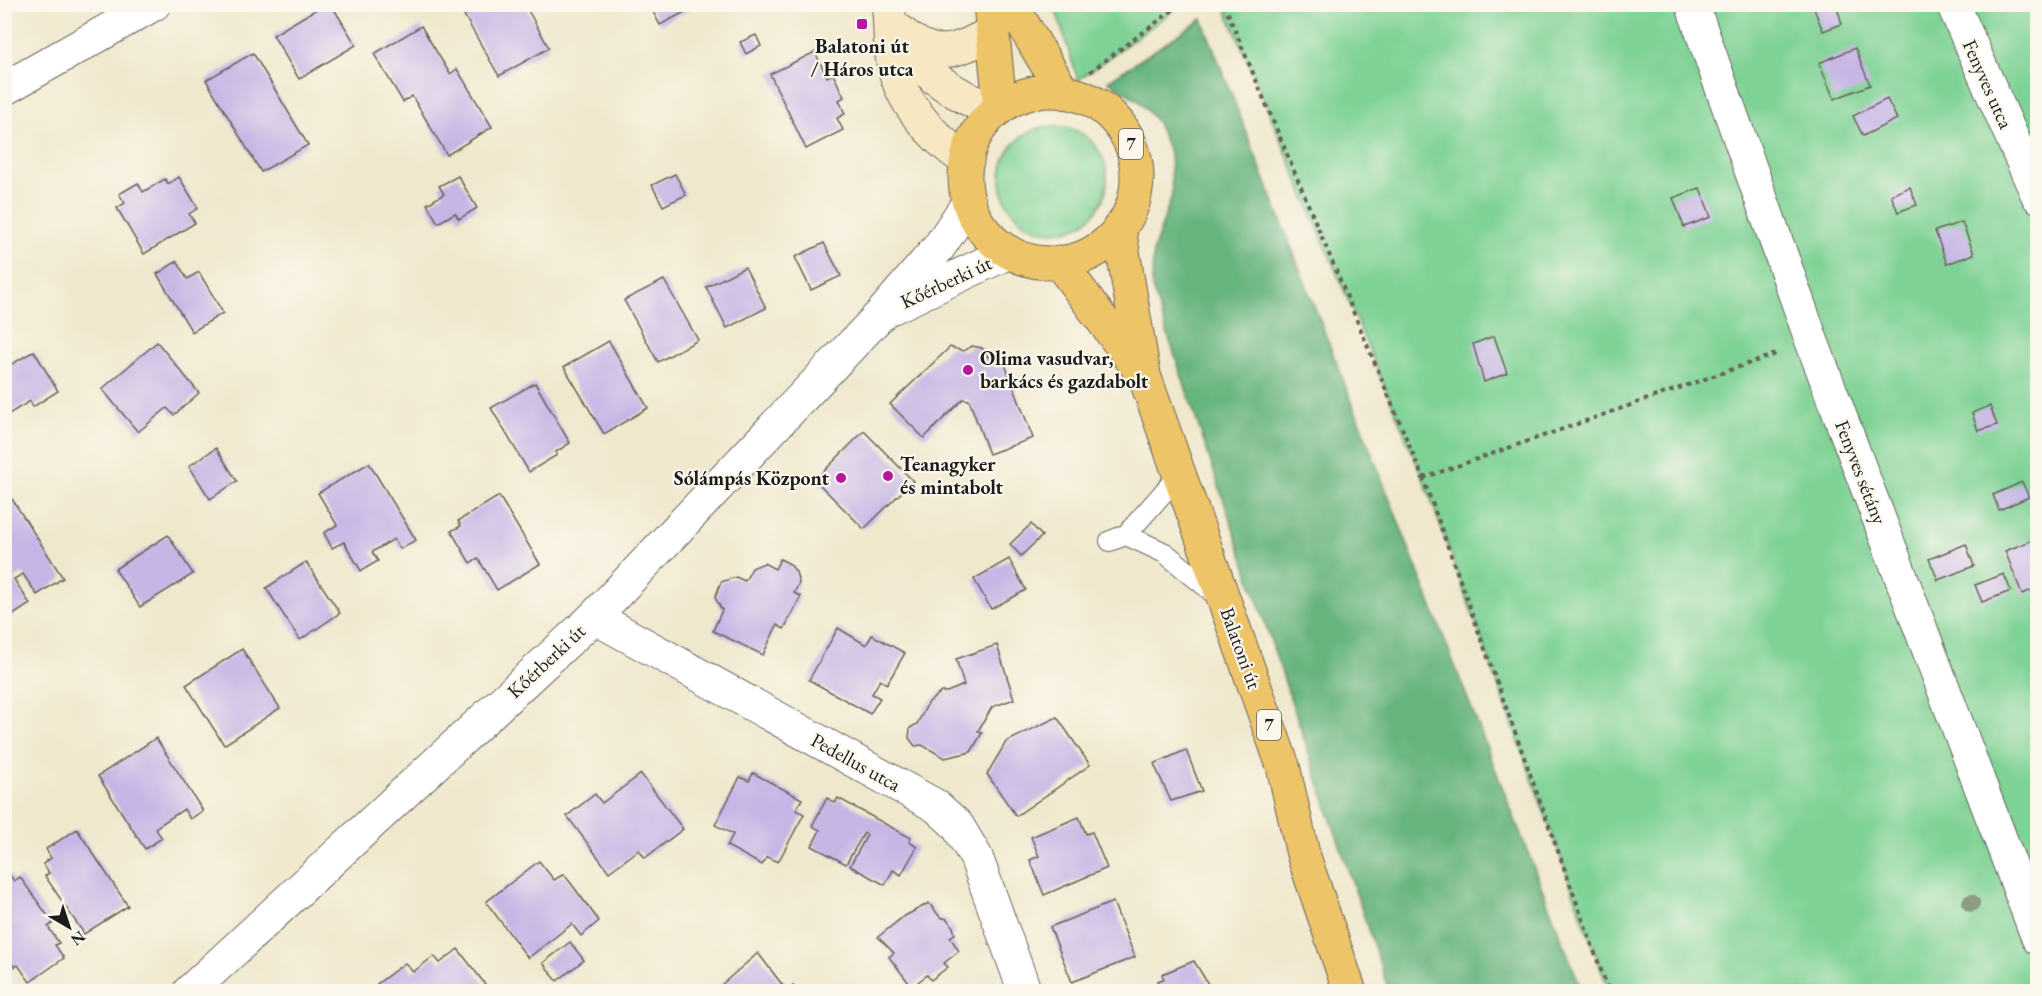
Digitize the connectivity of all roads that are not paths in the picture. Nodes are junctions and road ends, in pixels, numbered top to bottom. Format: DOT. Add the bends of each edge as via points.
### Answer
graph roads {
  1 [pos="154,4"];
  2 [pos="1011,4"];
  3 [pos="1692,4"];
  4 [pos="1953,4"];
  5 [pos="890,14"];
  6 [pos="992,18"];
  7 [pos="1076,83"];
  8 [pos="4,89"];
  9 [pos="997,109"];
  10 [pos="967,160"];
  11 [pos="2037,196"];
  12 [pos="969,202"];
  13 [pos="1119,228"];
  14 [pos="1009,252"];
  15 [pos="1059,262"];
  16 [pos="883,312"];
  17 [pos="1144,375"];
  18 [pos="1178,476"];
  19 [pos="1223,600"];
  20 [pos="594,617"];
  21 [pos="2037,938"];
  22 [pos="1022,990"];
  23 [pos="189,992"];
  24 [pos="1350,992"];
  1 -- 8 [label="street"];
  2 -- 7 [label="main road"];
  3 -- 21 [label="street, Fenyves sétány" via="1812,342"];
  4 -- 11 [label="street, Fenyves utca"];
  5 -- 6 [label="street" via="914,43 948,52 966,47"];
  5 -- 9 [label="street" via="904,48 944,87"];
  5 -- 10 [label="street" via="892,56 901,88 919,119 946,147"];
  6 -- 9 [label="main road"];
  7 -- 9 [label="main road, 7" via="1029,94"];
  7 -- 13 [label="main road, 7" via="1122,128 1131,144 1137,179 1128,213"];
  9 -- 10 [label="main road, 7" via="974,140"];
  10 -- 12 [label="main road, 7" via="965,182"];
  12 -- 14 [label="main road, 7" via="985,231"];
  12 -- 16 [label="street, Kőérberki út" via="939,247"];
  13 -- 15 [label="main road, 7" via="1093,252"];
  13 -- 17 [label="main road, Balatoni út / 7"];
  14 -- 15 [label="main road, 7" via="1042,262"];
  14 -- 16 [label="street, Kőérberki út"];
  15 -- 17 [label="main road, Balatoni út / 7"];
  16 -- 20 [label="street, Kőérberki út"];
  17 -- 18 [label="main road, Balatoni út / 7"];
  18 -- 19 [label="main road, Balatoni út / 7"];
  18 -- 19 [label="lane" via="1118,538 1164,553"];
  19 -- 24 [label="main road, Balatoni út / 7" via="1283,766 1302,854"];
  20 -- 22 [label="street, Pedellus utca" via="936,806 957,825 976,857"];
  20 -- 23 [label="street, Kőérberki út"];
}
